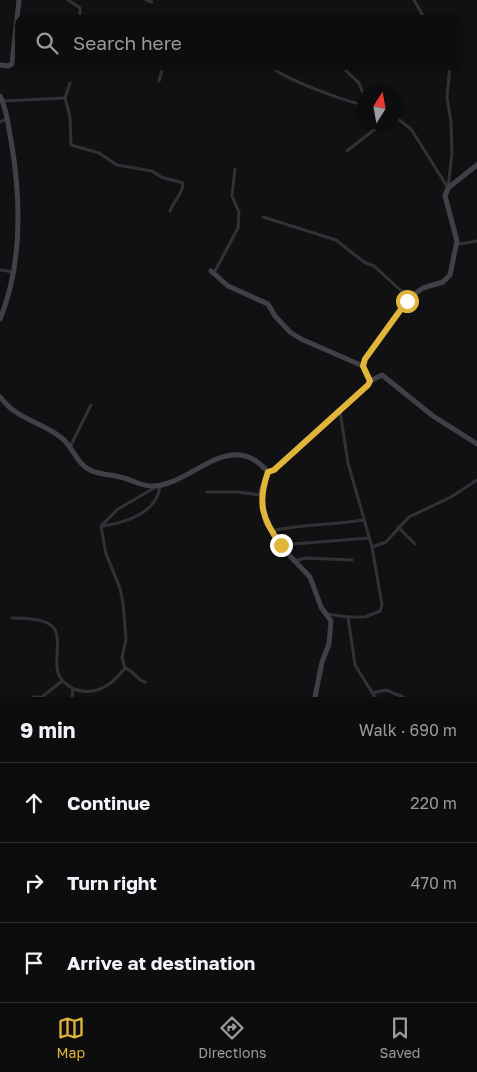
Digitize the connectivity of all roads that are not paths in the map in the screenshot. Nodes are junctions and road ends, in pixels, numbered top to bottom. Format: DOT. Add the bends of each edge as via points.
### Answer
graph roads {
  1 [pos="19,0"];
  2 [pos="68,0"];
  3 [pos="146,0"];
  4 [pos="414,0"];
  5 [pos="152,2"];
  6 [pos="17,15"];
  7 [pos="80,15"];
  8 [pos="423,15"];
  9 [pos="15,37"];
  10 [pos="0,64"];
  11 [pos="162,70"];
  12 [pos="275,70"];
  13 [pos="345,70"];
  14 [pos="450,70"];
  15 [pos="159,81"];
  16 [pos="70,83"];
  17 [pos="360,85"];
  18 [pos="1,98"];
  19 [pos="65,98"];
  20 [pos="357,103"];
  21 [pos="7,119"];
  22 [pos="0,122"];
  23 [pos="402,122"];
  24 [pos="374,130"];
  25 [pos="347,151"];
  26 [pos="477,166"];
  27 [pos="234,169"];
  28 [pos="448,188"];
  29 [pos="170,211"];
  30 [pos="263,217"];
  31 [pos="477,241"];
  32 [pos="457,242"];
  33 [pos="0,270"];
  34 [pos="14,272"];
  35 [pos="212,273"];
  36 [pos="409,299"];
  37 [pos="0,319"];
  38 [pos="363,366"];
  39 [pos="370,381"];
  40 [pos="0,397"];
  41 [pos="91,405"];
  42 [pos="340,410"];
  43 [pos="477,444"];
  44 [pos="70,447"];
  45 [pos="268,472"];
  46 [pos="477,480"];
  47 [pos="160,484"];
  48 [pos="207,492"];
  49 [pos="262,495"];
  50 [pos="363,520"];
  51 [pos="101,526"];
  52 [pos="398,527"];
  53 [pos="271,531"];
  54 [pos="369,538"];
  55 [pos="415,544"];
  56 [pos="281,545"];
  57 [pos="372,547"];
  58 [pos="352,560"];
  59 [pos="294,561"];
  60 [pos="326,614"];
  61 [pos="338,616"];
  62 [pos="348,617"];
  63 [pos="12,618"];
  64 [pos="331,625"];
  65 [pos="125,668"];
  66 [pos="62,681"];
  67 [pos="146,682"];
  68 [pos="73,688"];
  69 [pos="372,693"];
  70 [pos="33,697"];
  71 [pos="41,697"];
  72 [pos="72,697"];
  73 [pos="315,697"];
  74 [pos="375,697"];
  75 [pos="403,697"];
  1 -- 6 [label="street"];
  2 -- 7 [label="street" via="80,8"];
  3 -- 5 [label="street"];
  4 -- 8 [label="street"];
  9 -- 10 [label="street" via="12,64"];
  11 -- 15 [label="street"];
  12 -- 20 [label="street"];
  13 -- 17 [label="street"];
  14 -- 28 [label="street" via="447,97 452,154"];
  16 -- 19 [label="street"];
  18 -- 19 [label="street"];
  18 -- 21 [label="street"];
  19 -- 29 [label="street" via="73,146 99,153 116,165 152,171 161,178 183,183 184,187"];
  21 -- 22 [label="street"];
  21 -- 34 [label="street" via="18,195"];
  23 -- 28 [label="street" via="411,129"];
  24 -- 25 [label="street"];
  26 -- 28 [label="street"];
  27 -- 35 [label="street" via="232,196 239,212 238,228"];
  28 -- 32 [label="street" via="446,203"];
  30 -- 36 [label="street" via="336,240 374,266"];
  31 -- 32 [label="street"];
  32 -- 36 [label="street" via="450,275 443,282 423,288"];
  33 -- 34 [label="street"];
  34 -- 37 [label="street"];
  35 -- 38 [label="street" via="228,286 268,304 290,332"];
  36 -- 38 [label="street"];
  38 -- 39 [label="street"];
  39 -- 42 [label="street"];
  39 -- 43 [label="street" via="382,375 433,416"];
  40 -- 44 [label="street" via="13,410 52,430"];
  41 -- 44 [label="street"];
  42 -- 45 [label="street"];
  42 -- 50 [label="street" via="348,463"];
  44 -- 47 [label="street" via="91,471 141,484"];
  45 -- 47 [label="street" via="261,465 232,455 218,457 192,472"];
  45 -- 49 [label="street"];
  46 -- 52 [label="street" via="451,497 409,517"];
  47 -- 51 [label="street" via="144,496 128,502"];
  47 -- 51 [label="street" via="156,500 142,514"];
  48 -- 49 [label="street"];
  49 -- 53 [label="street" via="266,523"];
  50 -- 53 [label="street"];
  50 -- 54 [label="street"];
  51 -- 65 [label="street" via="106,554 123,603 126,639 122,658"];
  52 -- 55 [label="street"];
  52 -- 57 [label="street" via="386,542"];
  53 -- 56 [label="street"];
  54 -- 56 [label="street"];
  54 -- 57 [label="street"];
  56 -- 59 [label="street"];
  57 -- 62 [label="street" via="382,605 380,611 365,617"];
  58 -- 59 [label="street" via="306,558"];
  59 -- 60 [label="street" via="310,577"];
  60 -- 61 [label="street"];
  60 -- 64 [label="street"];
  61 -- 62 [label="street"];
  61 -- 64 [label="street"];
  62 -- 69 [label="street" via="355,665"];
  63 -- 66 [label="street" via="46,622 52,626 56,632 58,671"];
  64 -- 73 [label="street"];
  65 -- 67 [label="street"];
  65 -- 68 [label="street" via="113,683 100,692 84,694"];
  66 -- 68 [label="street"];
  66 -- 71 [label="street"];
  68 -- 72 [label="street"];
  69 -- 74 [label="street"];
  69 -- 75 [label="street" via="386,690"];
  70 -- 71 [label="street"];
}
